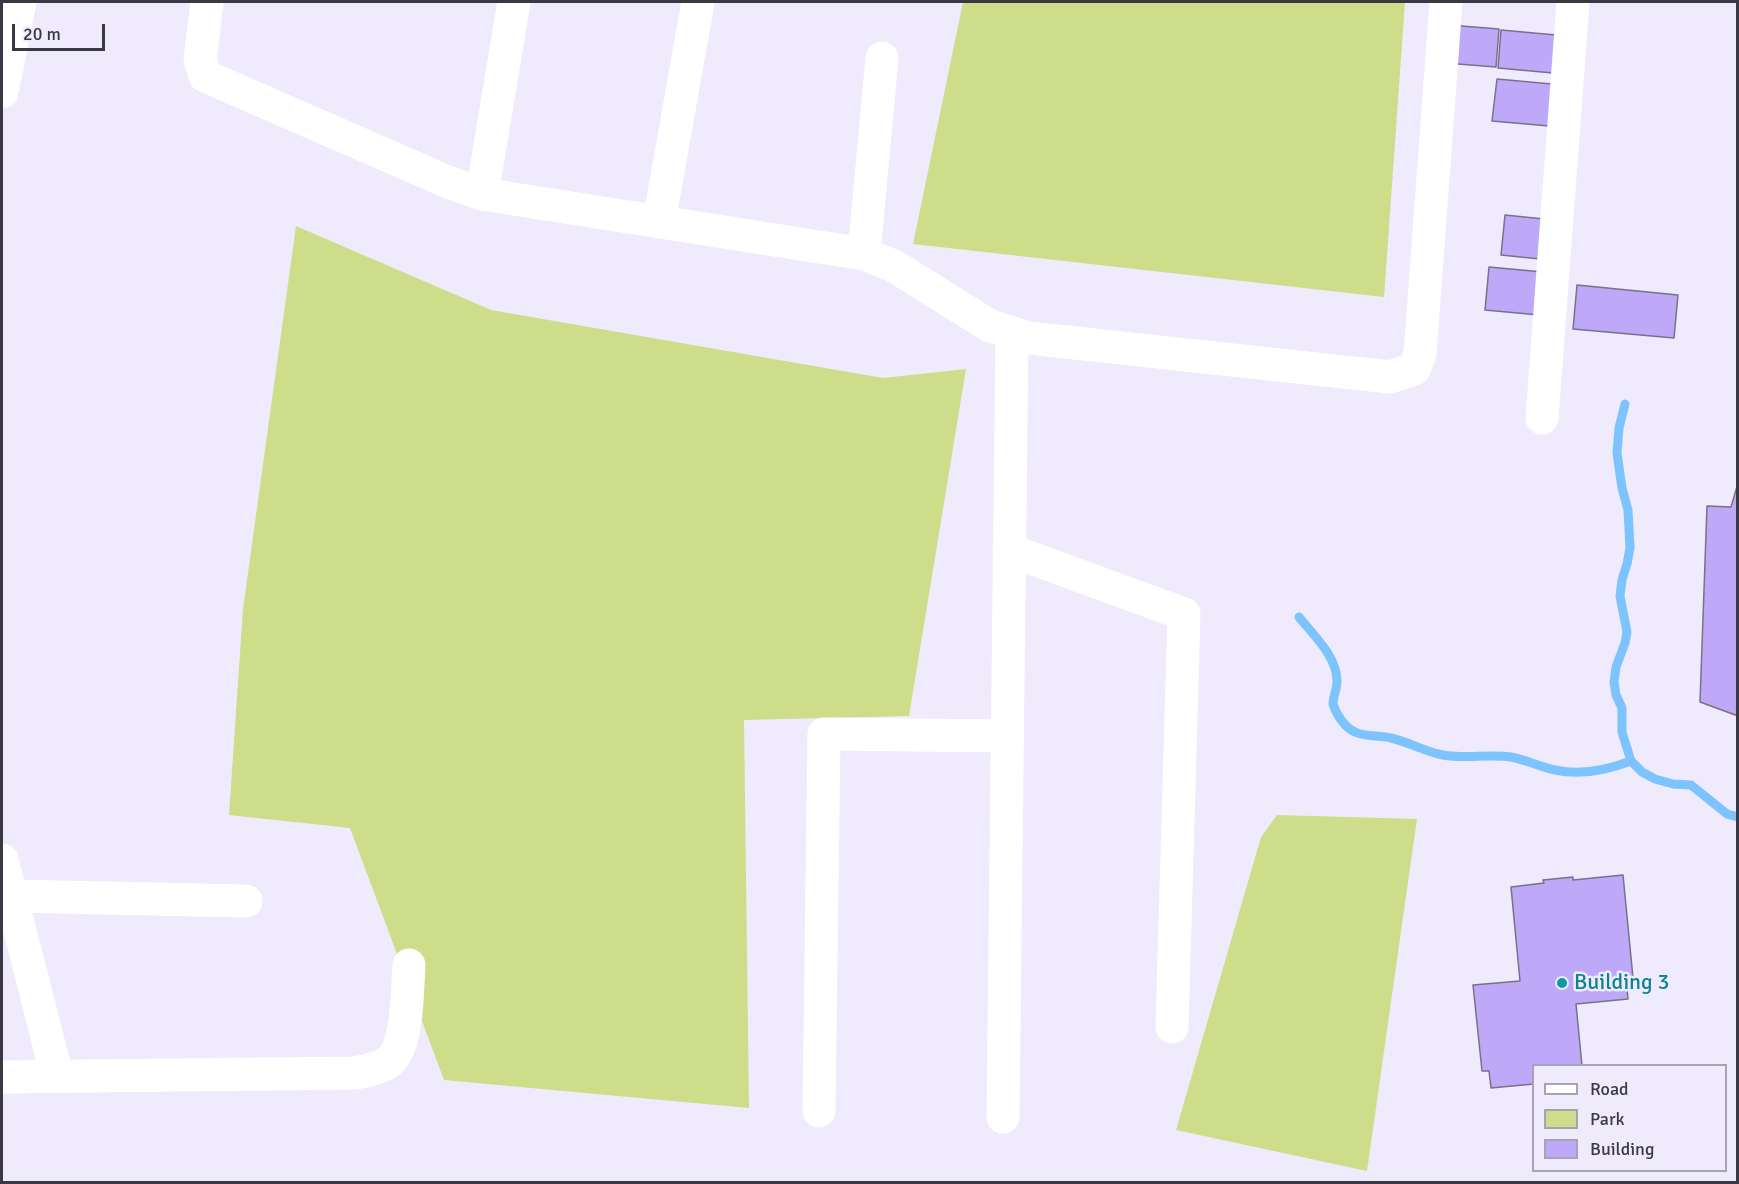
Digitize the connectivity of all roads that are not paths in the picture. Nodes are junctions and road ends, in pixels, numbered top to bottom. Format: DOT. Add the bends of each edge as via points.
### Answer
graph roads {
  1 [pos="20,2"];
  2 [pos="207,2"];
  3 [pos="514,2"];
  4 [pos="698,2"];
  5 [pos="1446,2"];
  6 [pos="1573,2"];
  7 [pos="882,58"];
  8 [pos="2,92"];
  9 [pos="482,194"];
  10 [pos="659,222"];
  11 [pos="864,254"];
  12 [pos="1012,333"];
  13 [pos="1542,418"];
  14 [pos="1009,550"];
  15 [pos="1008,736"];
  16 [pos="4,873"];
  17 [pos="246,901"];
  18 [pos="409,965"];
  19 [pos="1172,1027"];
  20 [pos="57,1076"];
  21 [pos="2,1077"];
  22 [pos="819,1111"];
  23 [pos="1004,1117"];
  1 -- 8 [label="street"];
  2 -- 9 [label="street" via="200,60 205,76"];
  3 -- 9 [label="street"];
  4 -- 10 [label="street"];
  5 -- 12 [label="street" via="1420,354 1414,369 1390,376 1029,338"];
  6 -- 13 [label="street"];
  7 -- 11 [label="street"];
  9 -- 10 [label="street"];
  10 -- 11 [label="street"];
  11 -- 12 [label="street" via="894,266 990,326"];
  12 -- 14 [label="street"];
  14 -- 15 [label="street"];
  14 -- 19 [label="street" via="1184,614"];
  15 -- 22 [label="street" via="824,734"];
  15 -- 23 [label="street"];
  16 -- 17 [label="street"];
  16 -- 20 [label="street"];
  18 -- 20 [label="street" via="402,1043 388,1063 375,1069 355,1073"];
  20 -- 21 [label="street"];
}
